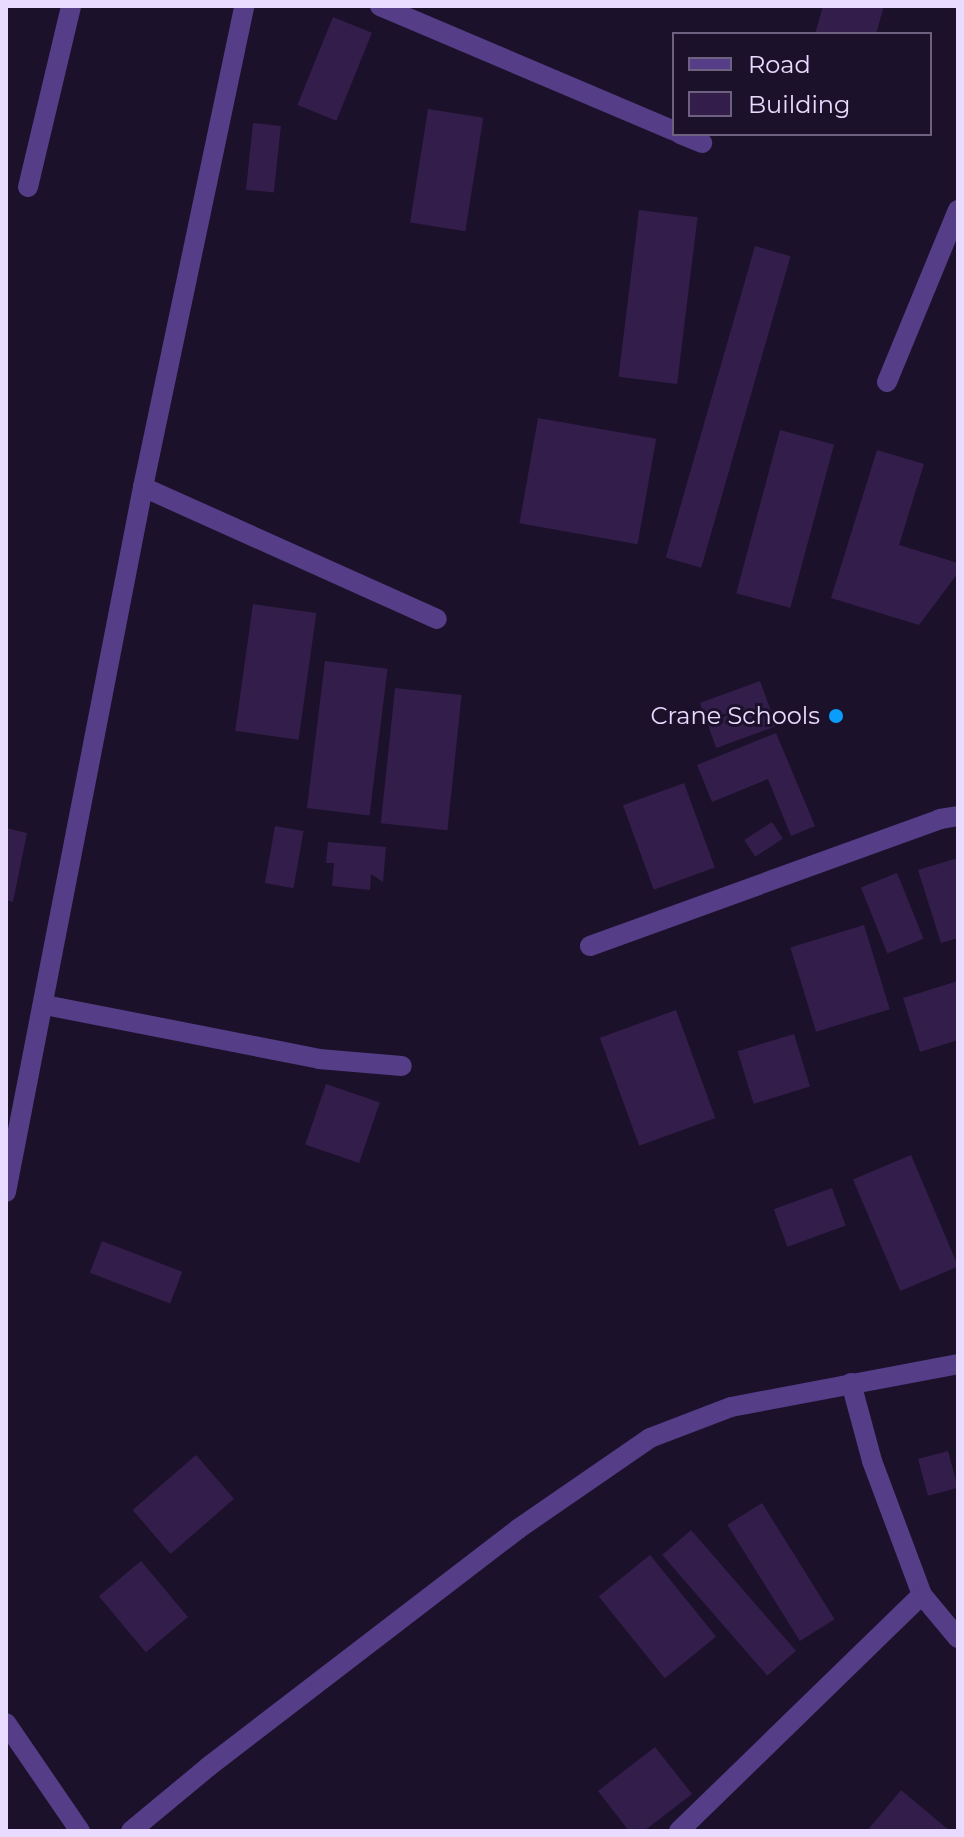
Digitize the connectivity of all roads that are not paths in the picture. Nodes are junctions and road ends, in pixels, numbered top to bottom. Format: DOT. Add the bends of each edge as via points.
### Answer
graph roads {
  1 [pos="71,6"];
  2 [pos="244,6"];
  3 [pos="380,6"];
  4 [pos="672,130"];
  5 [pos="685,136"];
  6 [pos="702,143"];
  7 [pos="28,187"];
  8 [pos="958,210"];
  9 [pos="887,382"];
  10 [pos="143,487"];
  11 [pos="437,619"];
  12 [pos="958,816"];
  13 [pos="590,946"];
  14 [pos="45,1005"];
  15 [pos="402,1066"];
  16 [pos="6,1192"];
  17 [pos="958,1364"];
  18 [pos="851,1383"];
  19 [pos="922,1595"];
  20 [pos="958,1638"];
  21 [pos="6,1723"];
  22 [pos="80,1831"];
  23 [pos="131,1831"];
  24 [pos="679,1831"];
  1 -- 7 [label="street"];
  2 -- 10 [label="street"];
  3 -- 4 [label="street"];
  5 -- 6 [label="street"];
  8 -- 9 [label="street"];
  10 -- 11 [label="street"];
  10 -- 14 [label="street"];
  12 -- 13 [label="street"];
  14 -- 15 [label="street" via="319,1059"];
  14 -- 16 [label="street"];
  17 -- 18 [label="street"];
  18 -- 19 [label="street" via="872,1461"];
  18 -- 23 [label="street" via="731,1407 650,1438 506,1538"];
  19 -- 20 [label="street"];
  19 -- 24 [label="street"];
  21 -- 22 [label="street"];
}
